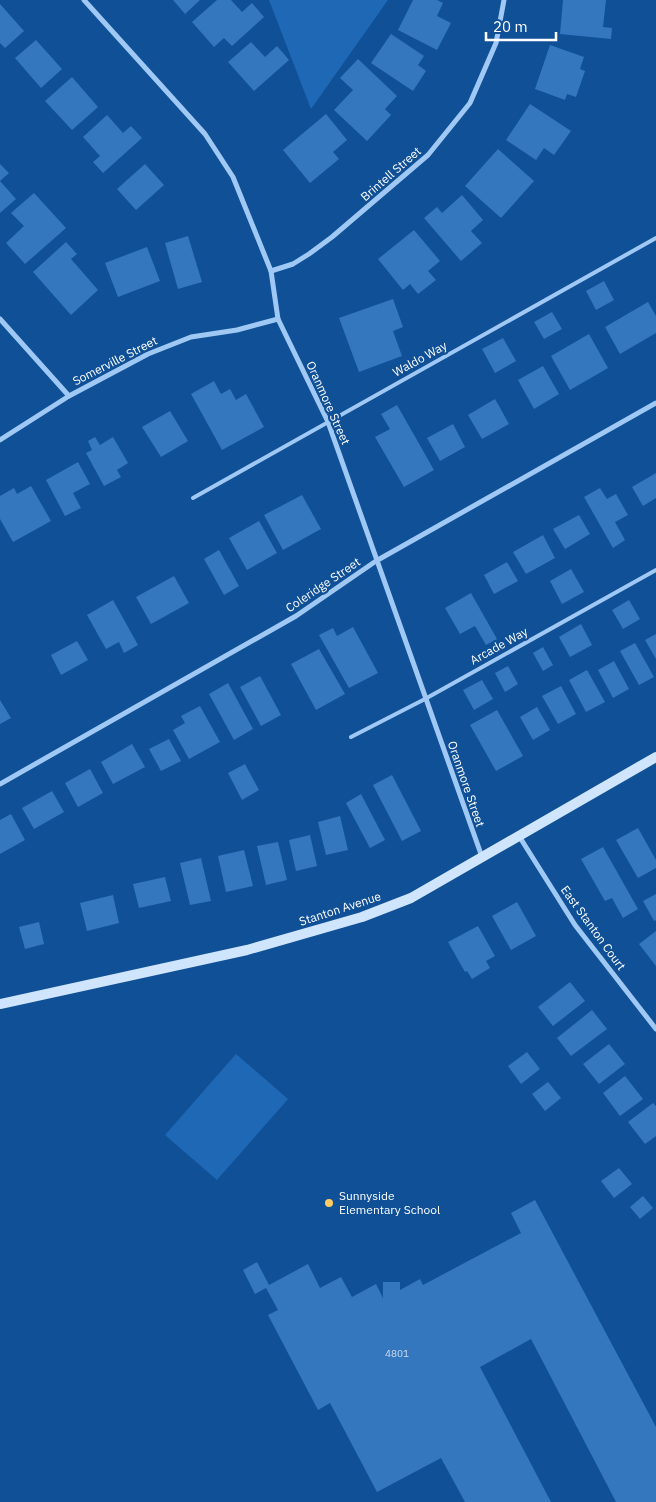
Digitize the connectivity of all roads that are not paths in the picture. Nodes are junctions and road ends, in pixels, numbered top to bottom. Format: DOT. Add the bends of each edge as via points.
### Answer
graph roads {
  1 [pos="84,0"];
  2 [pos="504,0"];
  3 [pos="656,238"];
  4 [pos="271,271"];
  5 [pos="0,318"];
  6 [pos="278,319"];
  7 [pos="69,396"];
  8 [pos="656,403"];
  9 [pos="328,422"];
  10 [pos="0,440"];
  11 [pos="193,498"];
  12 [pos="376,561"];
  13 [pos="656,570"];
  14 [pos="425,699"];
  15 [pos="351,737"];
  16 [pos="656,757"];
  17 [pos="0,784"];
  18 [pos="519,836"];
  19 [pos="482,857"];
  20 [pos="0,1004"];
  21 [pos="656,1029"];
  1 -- 4 [label="street, Oranmore Street" via="205,134 233,177"];
  2 -- 4 [label="street, Brintell Street" via="496,43 470,103 428,155 317,248 293,264"];
  3 -- 9 [label="lane, Waldo Way"];
  4 -- 6 [label="street, Oranmore Street"];
  5 -- 7 [label="street"];
  6 -- 7 [label="street, Somerville Street" via="191,337 148,354"];
  6 -- 9 [label="street, Oranmore Street"];
  7 -- 10 [label="street, Somerville Street"];
  8 -- 12 [label="street, Coleridge Street"];
  9 -- 11 [label="lane, Waldo Way"];
  9 -- 12 [label="street, Oranmore Street"];
  12 -- 14 [label="street, Oranmore Street"];
  12 -- 17 [label="street, Coleridge Street" via="296,616"];
  13 -- 14 [label="lane, Arcade Way"];
  14 -- 15 [label="lane, Arcade Way"];
  14 -- 19 [label="street, Oranmore Street"];
  16 -- 18 [label="street, Stanton Avenue"];
  18 -- 19 [label="street, Stanton Avenue"];
  18 -- 21 [label="street, East Stanton Court" via="575,925"];
  19 -- 20 [label="street, Stanton Avenue" via="411,898 362,917 247,950"];
}
